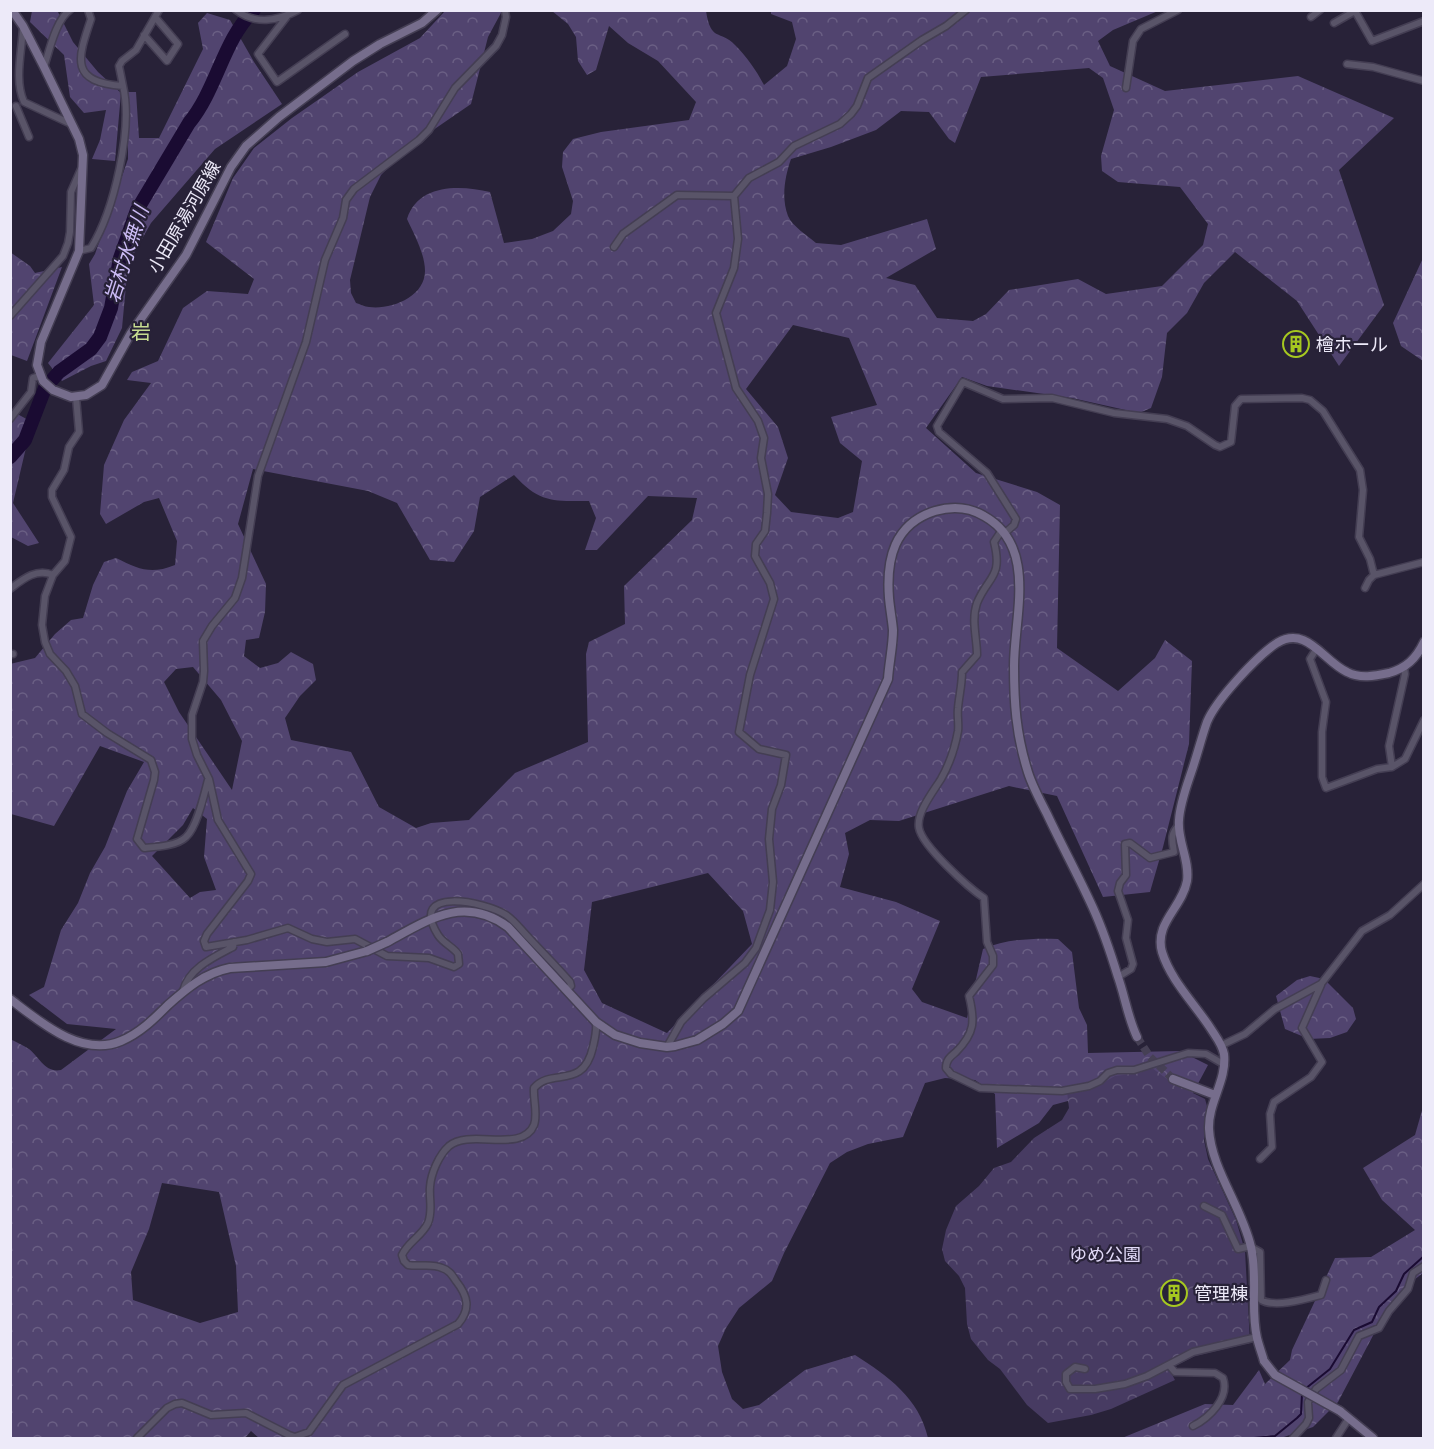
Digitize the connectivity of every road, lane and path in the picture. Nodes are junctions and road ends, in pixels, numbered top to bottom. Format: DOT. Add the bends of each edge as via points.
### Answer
graph roads {
  1 [pos="70,10"];
  2 [pos="88,10"];
  3 [pos="298,10"];
  4 [pos="438,10"];
  5 [pos="505,10"];
  6 [pos="966,10"];
  7 [pos="1178,10"];
  8 [pos="1320,10"];
  9 [pos="14,12"];
  10 [pos="238,12"];
  11 [pos="157,14"];
  12 [pos="288,15"];
  13 [pos="1311,17"];
  14 [pos="1424,21"];
  15 [pos="1334,22"];
  16 [pos="23,26"];
  17 [pos="345,34"];
  18 [pos="144,35"];
  19 [pos="1347,64"];
  20 [pos="44,67"];
  21 [pos="1424,81"];
  22 [pos="123,86"];
  23 [pos="1126,88"];
  24 [pos="24,102"];
  25 [pos="13,107"];
  26 [pos="72,124"];
  27 [pos="29,137"];
  28 [pos="84,163"];
  29 [pos="734,196"];
  30 [pos="614,246"];
  31 [pos="79,250"];
  32 [pos="10,316"];
  33 [pos="42,379"];
  34 [pos="76,397"];
  35 [pos="10,419"];
  36 [pos="1004,532"];
  37 [pos="1424,562"];
  38 [pos="53,575"];
  39 [pos="1374,575"];
  40 [pos="1365,588"];
  41 [pos="10,589"];
  42 [pos="1424,642"];
  43 [pos="1317,648"];
  44 [pos="1404,667"];
  45 [pos="1424,720"];
  46 [pos="1392,767"];
  47 [pos="208,779"];
  48 [pos="1179,825"];
  49 [pos="1424,884"];
  50 [pos="432,919"];
  51 [pos="234,942"];
  52 [pos="1118,977"];
  53 [pos="1322,984"];
  54 [pos="566,990"];
  55 [pos="183,991"];
  56 [pos="10,999"];
  57 [pos="596,1022"];
  58 [pos="1137,1037"];
  59 [pos="1222,1045"];
  60 [pos="667,1047"];
  61 [pos="1225,1065"];
  62 [pos="1173,1079"];
  63 [pos="1215,1095"];
  64 [pos="1260,1159"];
  65 [pos="1204,1206"];
  66 [pos="1251,1246"];
  67 [pos="1424,1266"];
  68 [pos="1326,1280"];
  69 [pos="1257,1338"];
  70 [pos="1169,1365"];
  71 [pos="1085,1369"];
  72 [pos="1349,1418"];
  73 [pos="1193,1426"];
  74 [pos="137,1438"];
  75 [pos="1293,1438"];
  76 [pos="1336,1438"];
  77 [pos="1373,1438"];
  1 -- 20 [label="street" via="59,24"];
  2 -- 22 [label="street" via="92,19 81,55 85,74 95,81"];
  3 -- 12 [label="street"];
  4 -- 34 [label="street, 小田原湯河原線" via="422,23 352,61 246,146 231,167 186,255 132,333 112,371 93,392"];
  5 -- 47 [label="street" via="502,35 496,46 455,88 429,130 354,189 346,200 343,218 325,260 306,342 258,476 236,598 203,641 203,682 191,727 197,756"];
  6 -- 29 [label="street" via="868,78 857,106 840,124 794,146 779,162 749,178"];
  7 -- 23 [label="street" via="1136,34"];
  8 -- 13 [label="street"];
  9 -- 16 [label="street"];
  10 -- 12 [label="street" via="268,21"];
  11 -- 18 [label="street"];
  11 -- 18 [label="street" via="178,44 166,61"];
  12 -- 17 [label="street" via="258,54 277,82"];
  14 -- 15 [label="street" via="1372,41 1355,11"];
  16 -- 20 [label="street"];
  16 -- 24 [label="street" via="19,81"];
  18 -- 22 [label="street" via="136,50 119,66"];
  19 -- 21 [label="street"];
  20 -- 26 [label="street"];
  22 -- 31 [label="street" via="126,100 122,153 108,211 91,248"];
  24 -- 25 [label="street"];
  24 -- 26 [label="street"];
  25 -- 27 [label="street"];
  26 -- 28 [label="street"];
  28 -- 31 [label="street"];
  28 -- 32 [label="street" via="71,192 70,232 63,256"];
  29 -- 30 [label="street" via="677,195 623,234"];
  29 -- 60 [label="street" via="738,239 734,268 716,313 736,388 758,421 764,438 761,458 768,513 755,556 774,599 750,675 740,732 759,748 786,755 772,809 770,910 756,948 681,1022"];
  31 -- 33 [label="street" via="41,342 37,365"];
  33 -- 34 [label="street" via="53,390"];
  33 -- 35 [label="street" via="33,378 31,392"];
  34 -- 38 [label="street" via="80,432 69,447 64,470 52,490 71,537 65,561"];
  36 -- 39 [label="street" via="1016,519 987,473 939,432 937,426 963,382 1003,399 1052,398 1114,413 1167,419 1188,426 1221,447 1231,442 1235,406 1241,399 1302,398 1323,411 1360,470 1363,490 1359,537"];
  36 -- 52 [label="street" via="1018,566 1014,663 1017,733 1028,772 1093,908"];
  36 -- 60 [label="street" via="980,514 953,508 927,514 909,525 897,539 889,566 893,631 888,680 830,809 738,1011 698,1040"];
  36 -- 61 [label="street" via="994,542 995,575 977,604 977,655 962,672 958,730 951,755 919,823 922,837 966,885 984,898 987,942 993,962 969,996 974,1016 970,1034 948,1059 946,1068 980,1088 1062,1091 1089,1086 1117,1070 1134,1070 1188,1053 1206,1054"];
  37 -- 39 [label="street"];
  38 -- 41 [label="street" via="30,575"];
  38 -- 47 [label="street" via="42,612 50,654 78,692 82,714 151,760 154,780 137,839 144,848 179,842 186,837"];
  39 -- 40 [label="street"];
  42 -- 44 [label="street"];
  43 -- 44 [label="street" via="1345,672 1359,676"];
  43 -- 46 [label="street" via="1310,659 1326,702 1322,732 1322,777 1326,788"];
  43 -- 48 [label="street" via="1299,638 1279,642 1225,696 1208,721 1181,806"];
  44 -- 46 [label="street" via="1389,746"];
  45 -- 46 [label="street" via="1405,759"];
  47 -- 51 [label="street" via="218,820 251,874 204,941 206,947"];
  48 -- 52 [label="street" via="1172,835 1174,852 1150,858 1130,843 1125,844 1126,875 1118,891 1128,920 1126,938 1133,964"];
  48 -- 59 [label="street" via="1187,882 1160,935 1161,948 1177,982"];
  49 -- 53 [label="street" via="1390,915 1362,931"];
  50 -- 51 [label="street" via="439,936 458,954 457,966 429,958 387,956 355,939 327,942 288,928"];
  50 -- 54 [label="street" via="461,911 496,918"];
  50 -- 54 [label="street" via="434,908 450,900 506,915 570,982"];
  50 -- 55 [label="street, bridge" via="367,951 326,962 230,968 204,976"];
  51 -- 55 [label="street" via="188,977"];
  52 -- 58 [label="street"];
  53 -- 59 [label="street" via="1275,1009 1245,1034"];
  53 -- 64 [label="street" via="1302,1028 1322,1062 1311,1077 1274,1102 1270,1114 1272,1147"];
  54 -- 57 [label="street"];
  55 -- 56 [label="street" via="143,1029 120,1042 104,1045 76,1042 38,1021"];
  57 -- 60 [label="street" via="615,1035"];
  57 -- 74 [label="street" via="591,1058 583,1068 534,1088 535,1123 531,1130 514,1139 459,1140 440,1157 430,1187 432,1209 427,1224 402,1255 408,1265 440,1266 449,1271 465,1292 468,1304 458,1324 343,1385 315,1426 303,1435 289,1435 246,1413 211,1414 182,1403 167,1408"];
  59 -- 61 [label="street"];
  61 -- 63 [label="street"];
  62 -- 63 [label="street"];
  63 -- 66 [label="street" via="1210,1112 1212,1147"];
  65 -- 66 [label="street" via="1222,1215 1238,1249"];
  66 -- 68 [label="street" via="1260,1252 1261,1300 1267,1303 1321,1294"];
  66 -- 69 [label="street"];
  67 -- 75 [label="street" via="1413,1273 1408,1289 1379,1328 1359,1336 1341,1370 1316,1389 1308,1402 1309,1418"];
  69 -- 70 [label="street" via="1194,1352"];
  69 -- 72 [label="street, bridge" via="1264,1361 1275,1375"];
  70 -- 71 [label="street" via="1125,1384 1070,1389 1066,1374 1075,1367"];
  70 -- 73 [label="street" via="1175,1372 1215,1372 1223,1378 1224,1394 1218,1405"];
  72 -- 76 [label="street"];
  72 -- 77 [label="street"];
}
